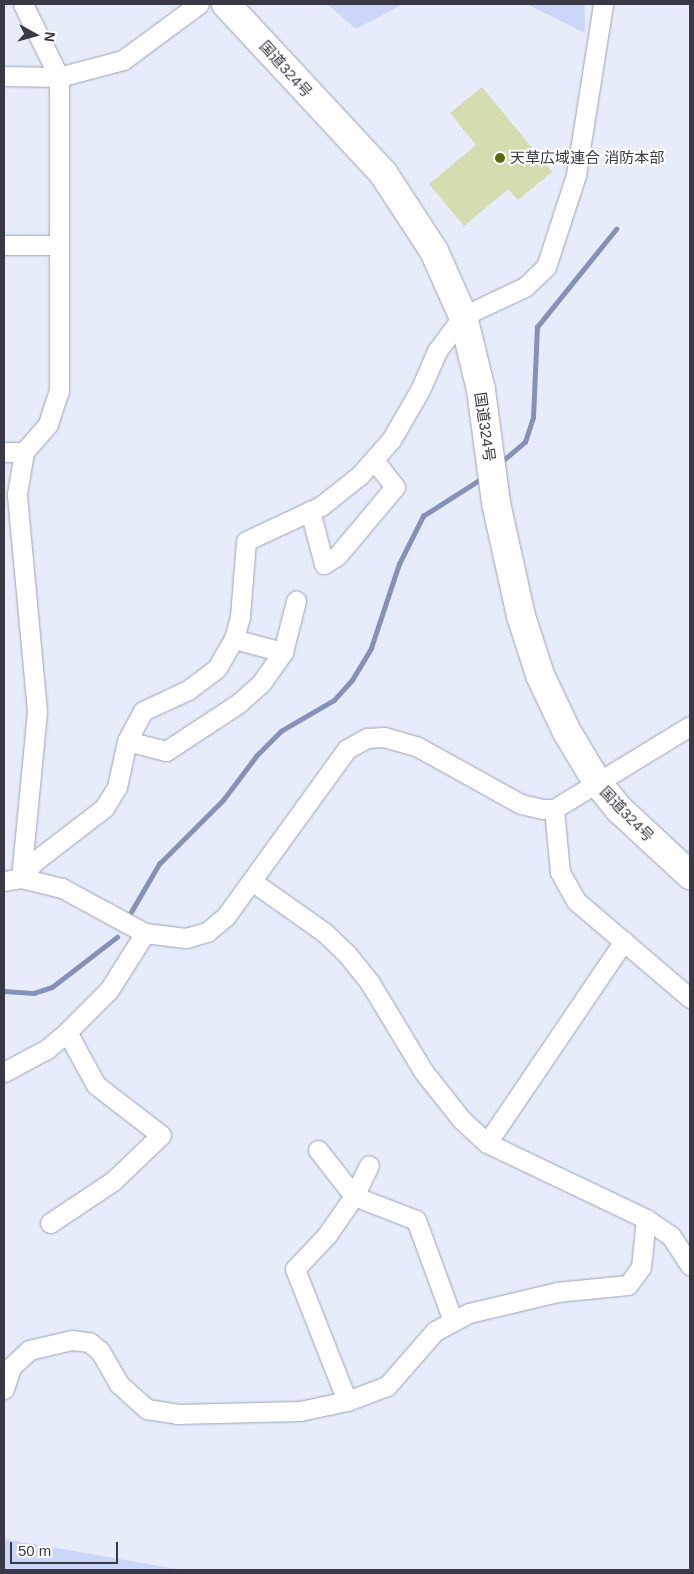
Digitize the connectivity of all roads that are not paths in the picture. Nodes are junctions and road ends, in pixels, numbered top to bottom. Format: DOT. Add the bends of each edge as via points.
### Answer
graph roads {
  1 [pos="23,4"];
  2 [pos="199,4"];
  3 [pos="226,4"];
  4 [pos="603,4"];
  5 [pos="4,76"];
  6 [pos="59,77"];
  7 [pos="4,245"];
  8 [pos="59,245"];
  9 [pos="463,316"];
  10 [pos="4,452"];
  11 [pos="24,452"];
  12 [pos="374,460"];
  13 [pos="310,511"];
  14 [pos="296,601"];
  15 [pos="234,639"];
  16 [pos="283,652"];
  17 [pos="690,726"];
  18 [pos="127,740"];
  19 [pos="597,782"];
  20 [pos="554,808"];
  21 [pos="690,875"];
  22 [pos="12,879"];
  23 [pos="253,882"];
  24 [pos="145,933"];
  25 [pos="624,941"];
  26 [pos="690,998"];
  27 [pos="67,1032"];
  28 [pos="4,1072"];
  29 [pos="487,1142"];
  30 [pos="318,1150"];
  31 [pos="369,1165"];
  32 [pos="354,1196"];
  33 [pos="646,1218"];
  34 [pos="50,1223"];
  35 [pos="690,1264"];
  36 [pos="453,1321"];
  37 [pos="4,1389"];
  38 [pos="347,1400"];
  1 -- 6 [label="street"];
  2 -- 6 [label="street" via="123,60"];
  3 -- 9 [label="highway, 国道324号" via="383,173 434,251"];
  4 -- 9 [label="street" via="576,175 546,267 525,287"];
  5 -- 6 [label="street"];
  6 -- 8 [label="street"];
  7 -- 8 [label="street"];
  8 -- 11 [label="street" via="59,392 48,424"];
  9 -- 12 [label="street" via="437,351 420,390 391,440"];
  9 -- 19 [label="highway, 国道324号" via="481,390 496,503 521,616 540,676"];
  10 -- 11 [label="street"];
  11 -- 22 [label="street" via="17,494 37,711"];
  12 -- 13 [label="street" via="360,475"];
  12 -- 13 [label="street" via="395,487 337,556 324,564"];
  13 -- 15 [label="street" via="246,541 240,616"];
  14 -- 16 [label="street"];
  15 -- 16 [label="street"];
  15 -- 18 [label="street" via="217,668 188,690 143,711"];
  16 -- 18 [label="street" via="262,682 240,703 166,752"];
  17 -- 19 [label="street"];
  18 -- 22 [label="street" via="118,786 104,808"];
  19 -- 20 [label="street"];
  19 -- 21 [label="highway, 国道324号" via="620,810"];
  20 -- 23 [label="street" via="521,804 418,747 384,737 367,738 347,749 304,804"];
  20 -- 25 [label="street" via="560,872 576,901"];
  22 -- 24 [label="street" via="89,900"];
  23 -- 24 [label="street" via="226,916 207,932 169,939"];
  23 -- 29 [label="street" via="326,933 346,953 370,983 423,1071 461,1119"];
  24 -- 27 [label="street" via="109,990"];
  25 -- 26 [label="street"];
  25 -- 29 [label="street"];
  27 -- 28 [label="street" via="47,1049"];
  27 -- 34 [label="street" via="96,1085 161,1134 113,1181"];
  29 -- 33 [label="street"];
  30 -- 32 [label="street"];
  31 -- 32 [label="street"];
  32 -- 36 [label="street" via="416,1220"];
  32 -- 38 [label="street" via="327,1235 295,1269"];
  33 -- 35 [label="street" via="671,1236"];
  33 -- 36 [label="street" via="641,1267 628,1285 557,1292 469,1313"];
  36 -- 38 [label="street" via="434,1331 387,1386"];
  37 -- 38 [label="street" via="11,1367 29,1350 72,1340 89,1342 100,1351 119,1384 147,1409 177,1414 300,1411"];
}
